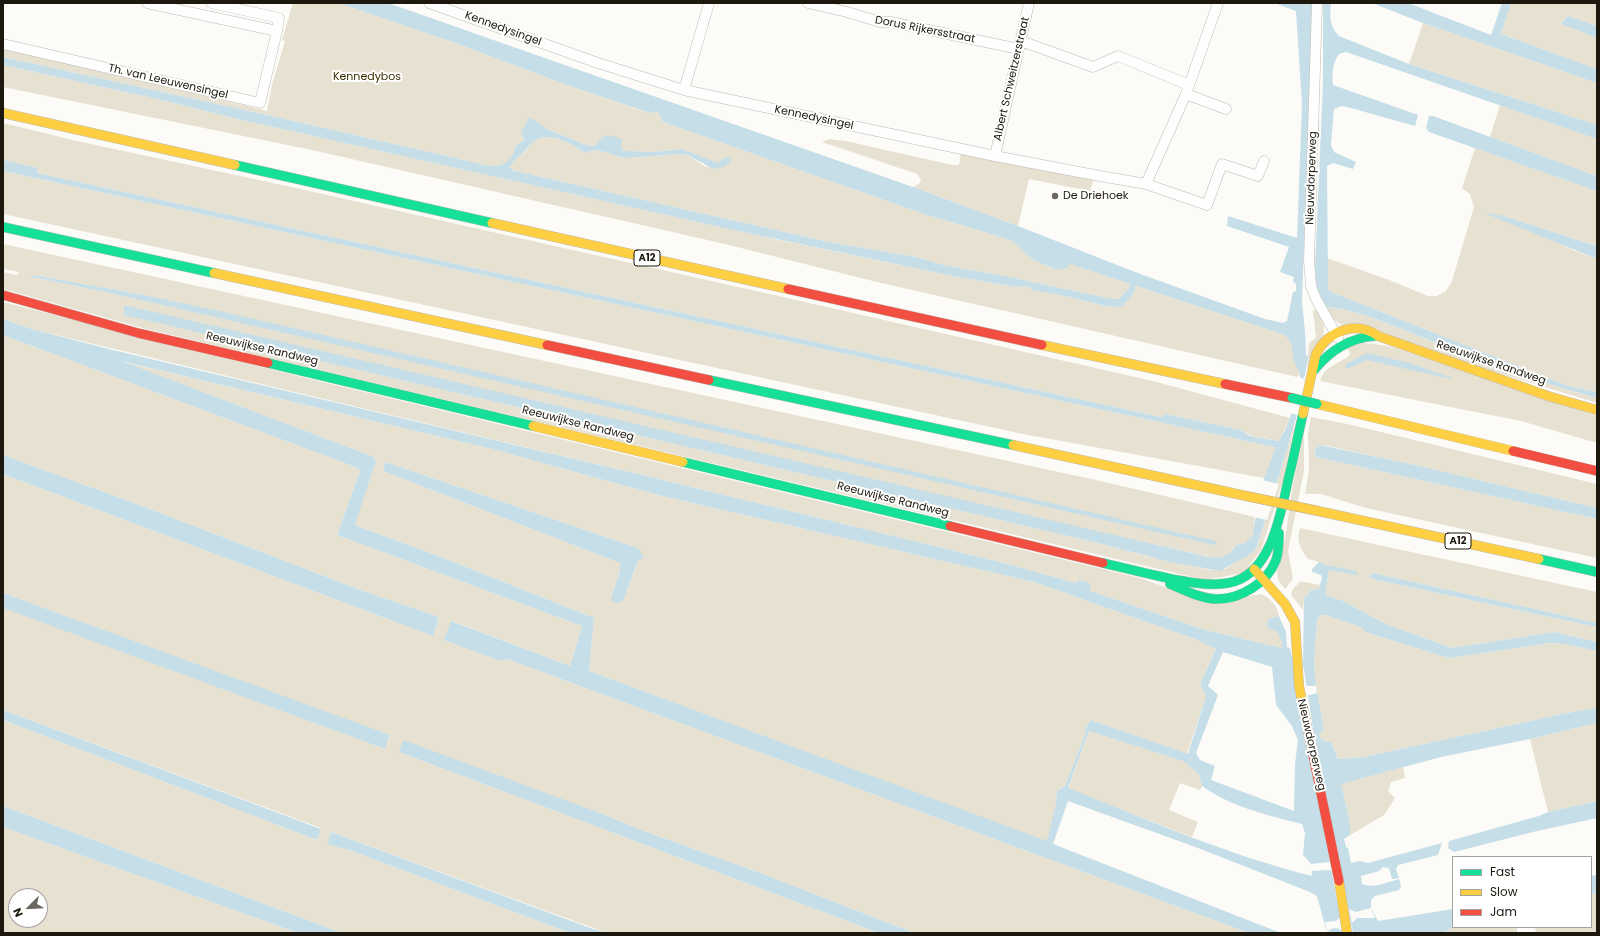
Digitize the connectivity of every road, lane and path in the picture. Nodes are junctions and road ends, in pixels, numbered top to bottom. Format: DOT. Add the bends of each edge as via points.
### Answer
graph roads {
  1 [pos="147,3"];
  2 [pos="211,3"];
  3 [pos="429,3"];
  4 [pos="709,3"];
  5 [pos="808,3"];
  6 [pos="1029,3"];
  7 [pos="1218,3"];
  8 [pos="1317,3"];
  9 [pos="160,4"];
  10 [pos="276,31"];
  11 [pos="3,44"];
  12 [pos="1020,45"];
  13 [pos="684,90"];
  14 [pos="1187,90"];
  15 [pos="1226,109"];
  16 [pos="3,113"];
  17 [pos="995,156"];
  18 [pos="1264,161"];
  19 [pos="1146,184"];
  20 [pos="3,227"];
  21 [pos="3,295"];
  22 [pos="1336,334"];
  23 [pos="1378,336"];
  24 [pos="1341,345"];
  25 [pos="1312,373"];
  26 [pos="1597,410"];
  27 [pos="1597,471"];
  28 [pos="1279,522"];
  29 [pos="1254,569"];
  30 [pos="1597,572"];
  31 [pos="1147,574"];
  32 [pos="1263,579"];
  33 [pos="1347,933"];
  1 -- 9 [label="street"];
  2 -- 10 [label="street" via="279,18"];
  3 -- 13 [label="street, Kennedysingel" via="598,63"];
  4 -- 13 [label="street"];
  5 -- 12 [label="street, Dorus Rijkersstraat" via="880,22"];
  6 -- 12 [label="street, Albert Schweitzerstraat"];
  7 -- 14 [label="street"];
  8 -- 22 [label="street, Nieuwdorperweg" via="1309,260 1311,286"];
  9 -- 10 [label="street"];
  10 -- 11 [label="street, Th. van Leeuwensingel" via="260,103"];
  12 -- 14 [label="street, Dorus Rijkersstraat" via="1093,67 1118,56"];
  12 -- 17 [label="street, Albert Schweitzerstraat"];
  13 -- 17 [label="street, Kennedysingel"];
  14 -- 15 [label="street, Dorus Rijkersstraat"];
  14 -- 19 [label="street"];
  16 -- 27 [label="main road, A12, bridge" via="951,326 1292,398"];
  17 -- 19 [label="street, Kennedysingel"];
  18 -- 19 [label="street, Kennedysingel" via="1258,176 1222,164 1206,204"];
  20 -- 30 [label="main road, A12, bridge"];
  21 -- 31 [label="main road, Reeuwijkse Randweg" via="138,333 423,399"];
  22 -- 23 [label="main road, Reeuwijkse Randweg" via="1344,330 1360,329"];
  22 -- 24 [label="street, Nieuwdorperweg"];
  22 -- 25 [label="main road, Reeuwijkse Randweg" via="1319,348"];
  23 -- 24 [label="main road, Reeuwijkse Randweg" via="1365,336"];
  23 -- 26 [label="main road, Reeuwijkse Randweg" via="1548,396"];
  24 -- 25 [label="main road, Reeuwijkse Randweg" via="1326,356"];
  25 -- 28 [label="main road, Reeuwijkse Randweg"];
  28 -- 29 [label="main road, Reeuwijkse Randweg" via="1268,548"];
  28 -- 32 [label="main road, Reeuwijkse Randweg" via="1277,556"];
  29 -- 31 [label="main road, Reeuwijkse Randweg" via="1240,580 1220,585"];
  29 -- 32 [label="main road, Nieuwdorperweg"];
  31 -- 32 [label="main road, Reeuwijkse Randweg" via="1196,595 1217,599 1241,594"];
  32 -- 33 [label="main road, Nieuwdorperweg" via="1285,604 1295,622 1299,686 1335,858"];
}
